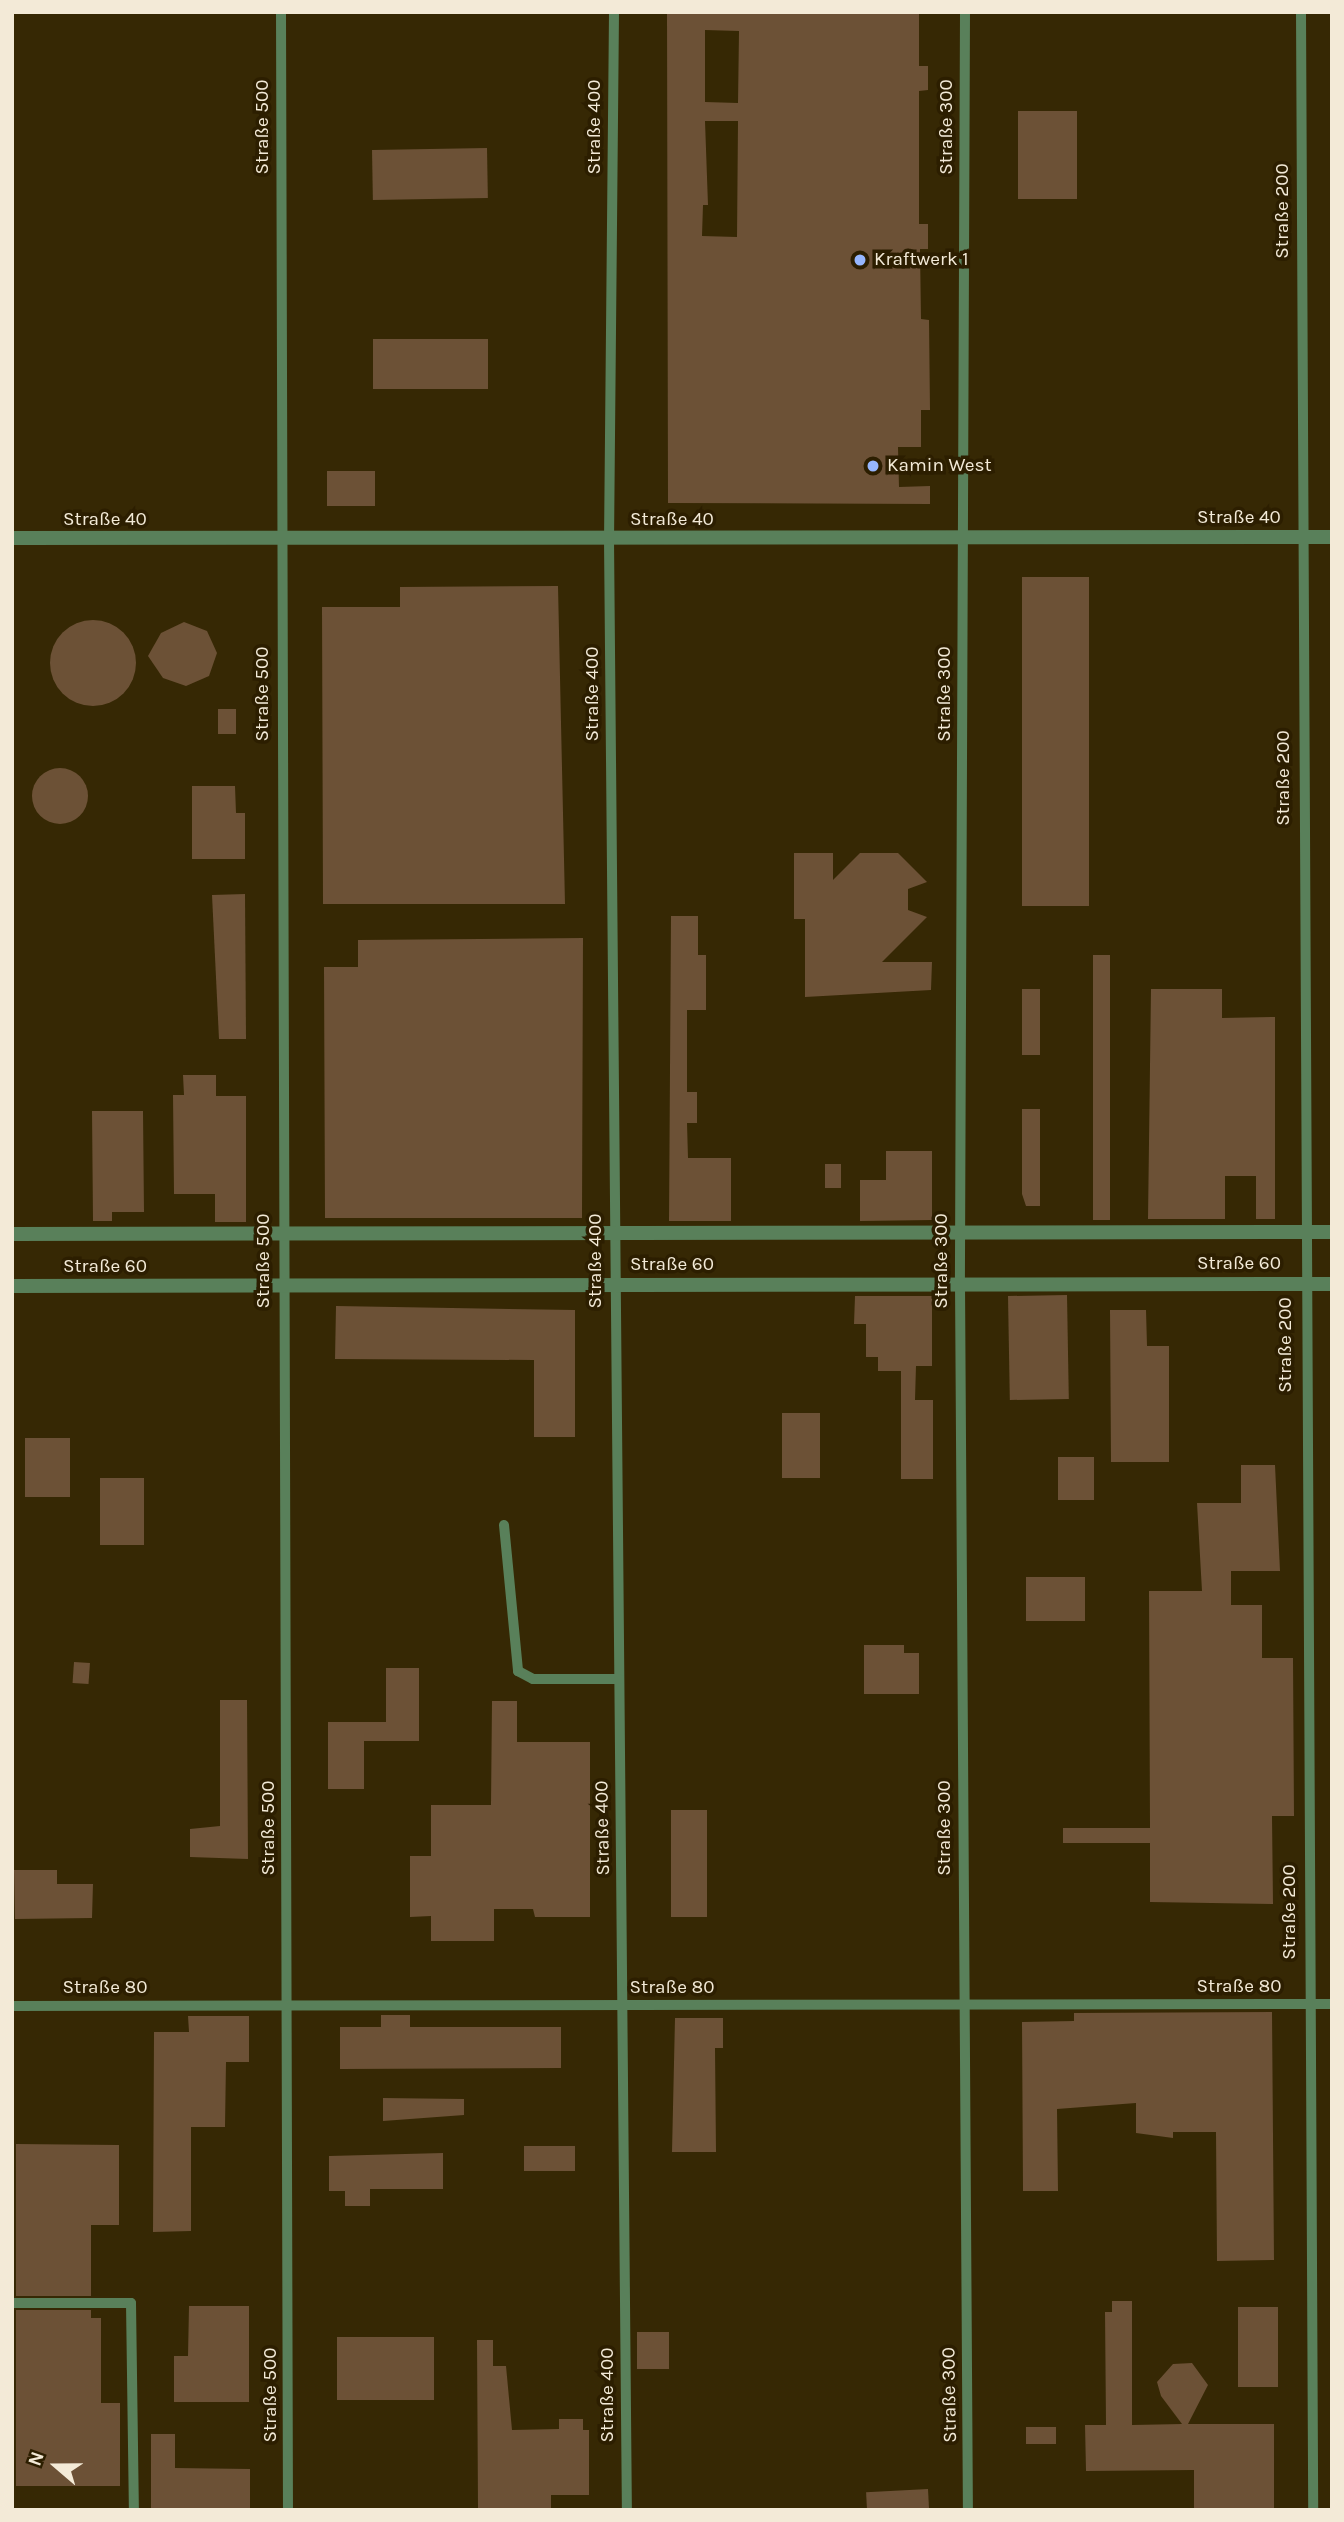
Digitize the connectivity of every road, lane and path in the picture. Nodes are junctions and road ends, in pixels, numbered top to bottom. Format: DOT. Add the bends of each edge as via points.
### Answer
graph roads {
  1 [pos="281,12"];
  2 [pos="614,12"];
  3 [pos="965,12"];
  4 [pos="1301,12"];
  5 [pos="1300,537"];
  6 [pos="1332,537"];
  7 [pos="12,538"];
  8 [pos="963,538"];
  9 [pos="609,539"];
  10 [pos="281,540"];
  11 [pos="1303,1232"];
  12 [pos="1332,1232"];
  13 [pos="960,1233"];
  14 [pos="12,1234"];
  15 [pos="282,1234"];
  16 [pos="614,1234"];
  17 [pos="614,1284"];
  18 [pos="960,1284"];
  19 [pos="1303,1284"];
  20 [pos="1332,1284"];
  21 [pos="12,1286"];
  22 [pos="282,1286"];
  23 [pos="504,1525"];
  24 [pos="619,1679"];
  25 [pos="1308,2004"];
  26 [pos="1332,2004"];
  27 [pos="623,2005"];
  28 [pos="964,2005"];
  29 [pos="12,2006"];
  30 [pos="288,2006"];
  31 [pos="12,2303"];
  32 [pos="134,2510"];
  33 [pos="288,2510"];
  34 [pos="627,2510"];
  35 [pos="968,2510"];
  36 [pos="1312,2510"];
  1 -- 10 [label="lane, Straße 500"];
  2 -- 9 [label="lane, Straße 400"];
  3 -- 8 [label="lane, Straße 300"];
  4 -- 5 [label="lane, Straße 200"];
  5 -- 6 [label="street, Straße 40"];
  5 -- 8 [label="street, Straße 40"];
  5 -- 11 [label="lane, Straße 200"];
  7 -- 10 [label="street, Straße 40"];
  8 -- 9 [label="street, Straße 40"];
  8 -- 13 [label="lane, Straße 300"];
  9 -- 10 [label="street, Straße 40"];
  9 -- 16 [label="lane, Straße 400"];
  10 -- 15 [label="lane, Straße 500"];
  11 -- 12 [label="street"];
  11 -- 13 [label="street"];
  11 -- 19 [label="lane, Straße 200"];
  13 -- 16 [label="street"];
  13 -- 18 [label="lane, Straße 300"];
  14 -- 15 [label="street"];
  15 -- 16 [label="street"];
  15 -- 22 [label="lane, Straße 500"];
  16 -- 17 [label="lane, Straße 400"];
  17 -- 18 [label="street, Straße 60"];
  17 -- 22 [label="street, Straße 60"];
  17 -- 24 [label="lane, Straße 400"];
  18 -- 19 [label="street, Straße 60"];
  18 -- 28 [label="lane, Straße 300"];
  19 -- 20 [label="street, Straße 60"];
  19 -- 25 [label="lane, Straße 200"];
  21 -- 22 [label="street, Straße 60"];
  22 -- 30 [label="lane, Straße 500"];
  23 -- 24 [label="lane" via="518,1671 533,1679"];
  24 -- 27 [label="lane, Straße 400"];
  25 -- 26 [label="lane, Straße 80"];
  25 -- 28 [label="lane, Straße 80"];
  25 -- 36 [label="lane, Straße 200"];
  27 -- 28 [label="lane, Straße 80"];
  27 -- 30 [label="lane, Straße 80"];
  27 -- 34 [label="lane, Straße 400"];
  28 -- 35 [label="lane, Straße 300"];
  29 -- 30 [label="lane, Straße 80"];
  30 -- 33 [label="lane, Straße 500"];
  31 -- 32 [label="lane" via="131,2303"];
}
